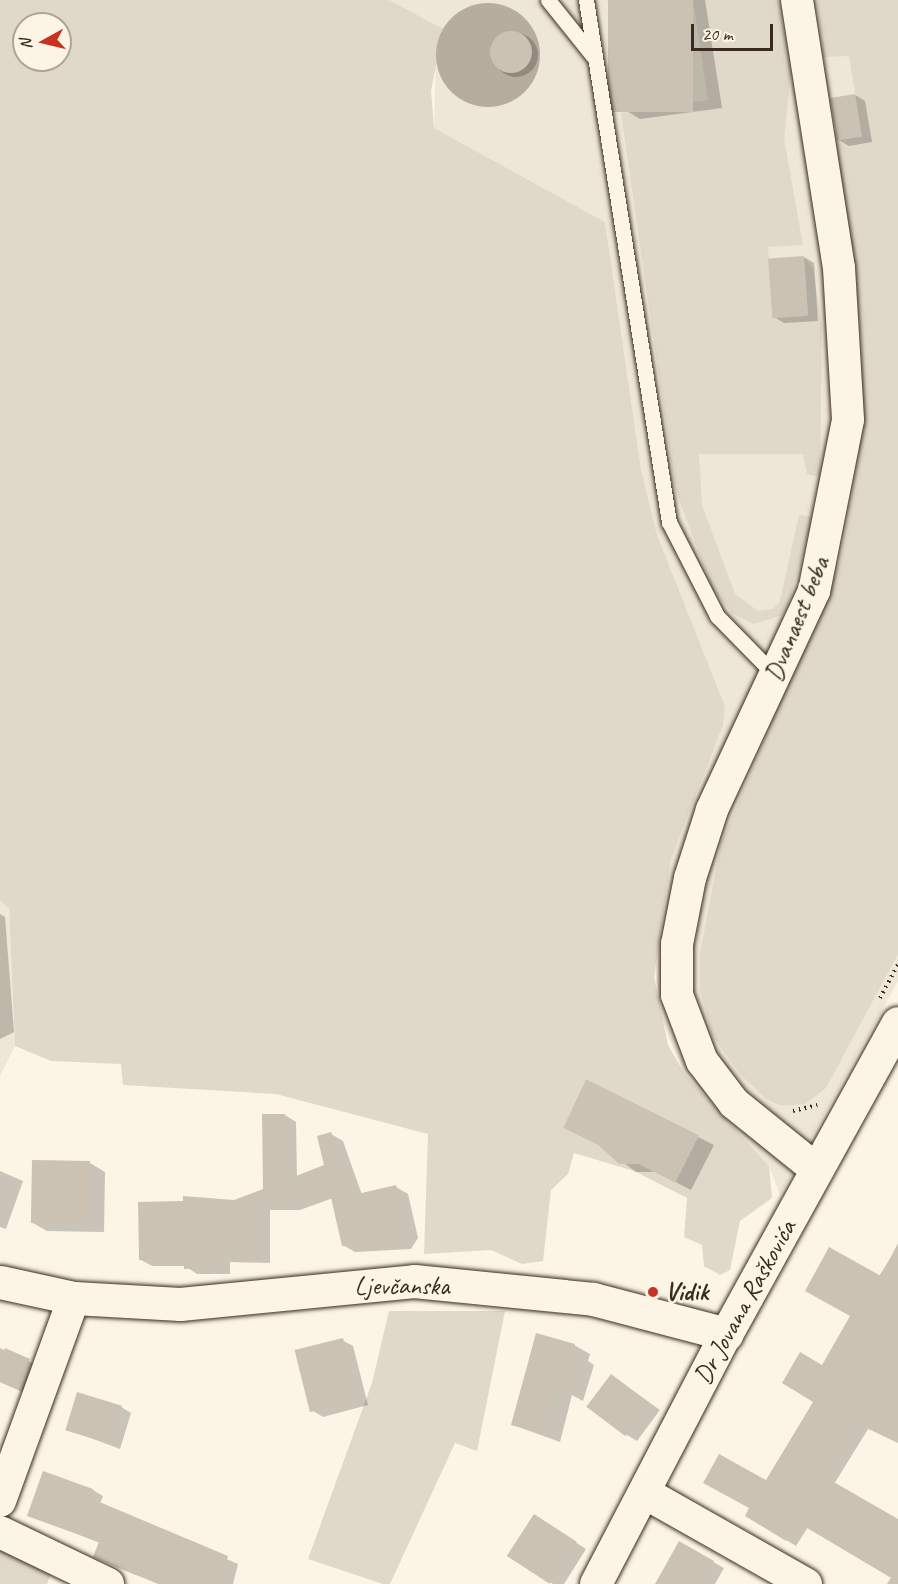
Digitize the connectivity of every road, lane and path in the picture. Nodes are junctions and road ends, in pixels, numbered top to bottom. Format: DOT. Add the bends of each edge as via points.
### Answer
graph roads {
  1 [pos="548,0"];
  2 [pos="586,0"];
  3 [pos="797,0"];
  4 [pos="595,58"];
  5 [pos="775,675"];
  6 [pos="898,1023"];
  7 [pos="817,1170"];
  8 [pos="0,1282"];
  9 [pos="75,1299"];
  10 [pos="726,1334"];
  11 [pos="645,1493"];
  12 [pos="0,1501"];
  13 [pos="0,1532"];
  14 [pos="108,1584"];
  15 [pos="596,1584"];
  16 [pos="806,1584"];
  1 -- 4 [label="lane"];
  2 -- 4 [label="lane"];
  3 -- 5 [label="street, Dvanaest beba" via="839,268 848,420 817,580"];
  4 -- 5 [label="lane" via="669,522 717,616"];
  5 -- 7 [label="street, Dvanaest beba" via="712,810 690,878 677,944 677,995 702,1061 734,1103"];
  6 -- 7 [label="street, Dr Jovana Raškovića"];
  7 -- 10 [label="street, Dr Jovana Raškovića"];
  8 -- 9 [label="street, Ljevčanska"];
  9 -- 10 [label="street, Ljevčanska" via="180,1304 414,1281 593,1299"];
  9 -- 12 [label="street"];
  10 -- 11 [label="street, Dr Jovana Raškovića"];
  11 -- 15 [label="street, Dr Jovana Raškovića"];
  11 -- 16 [label="street"];
  13 -- 14 [label="street"];
}
